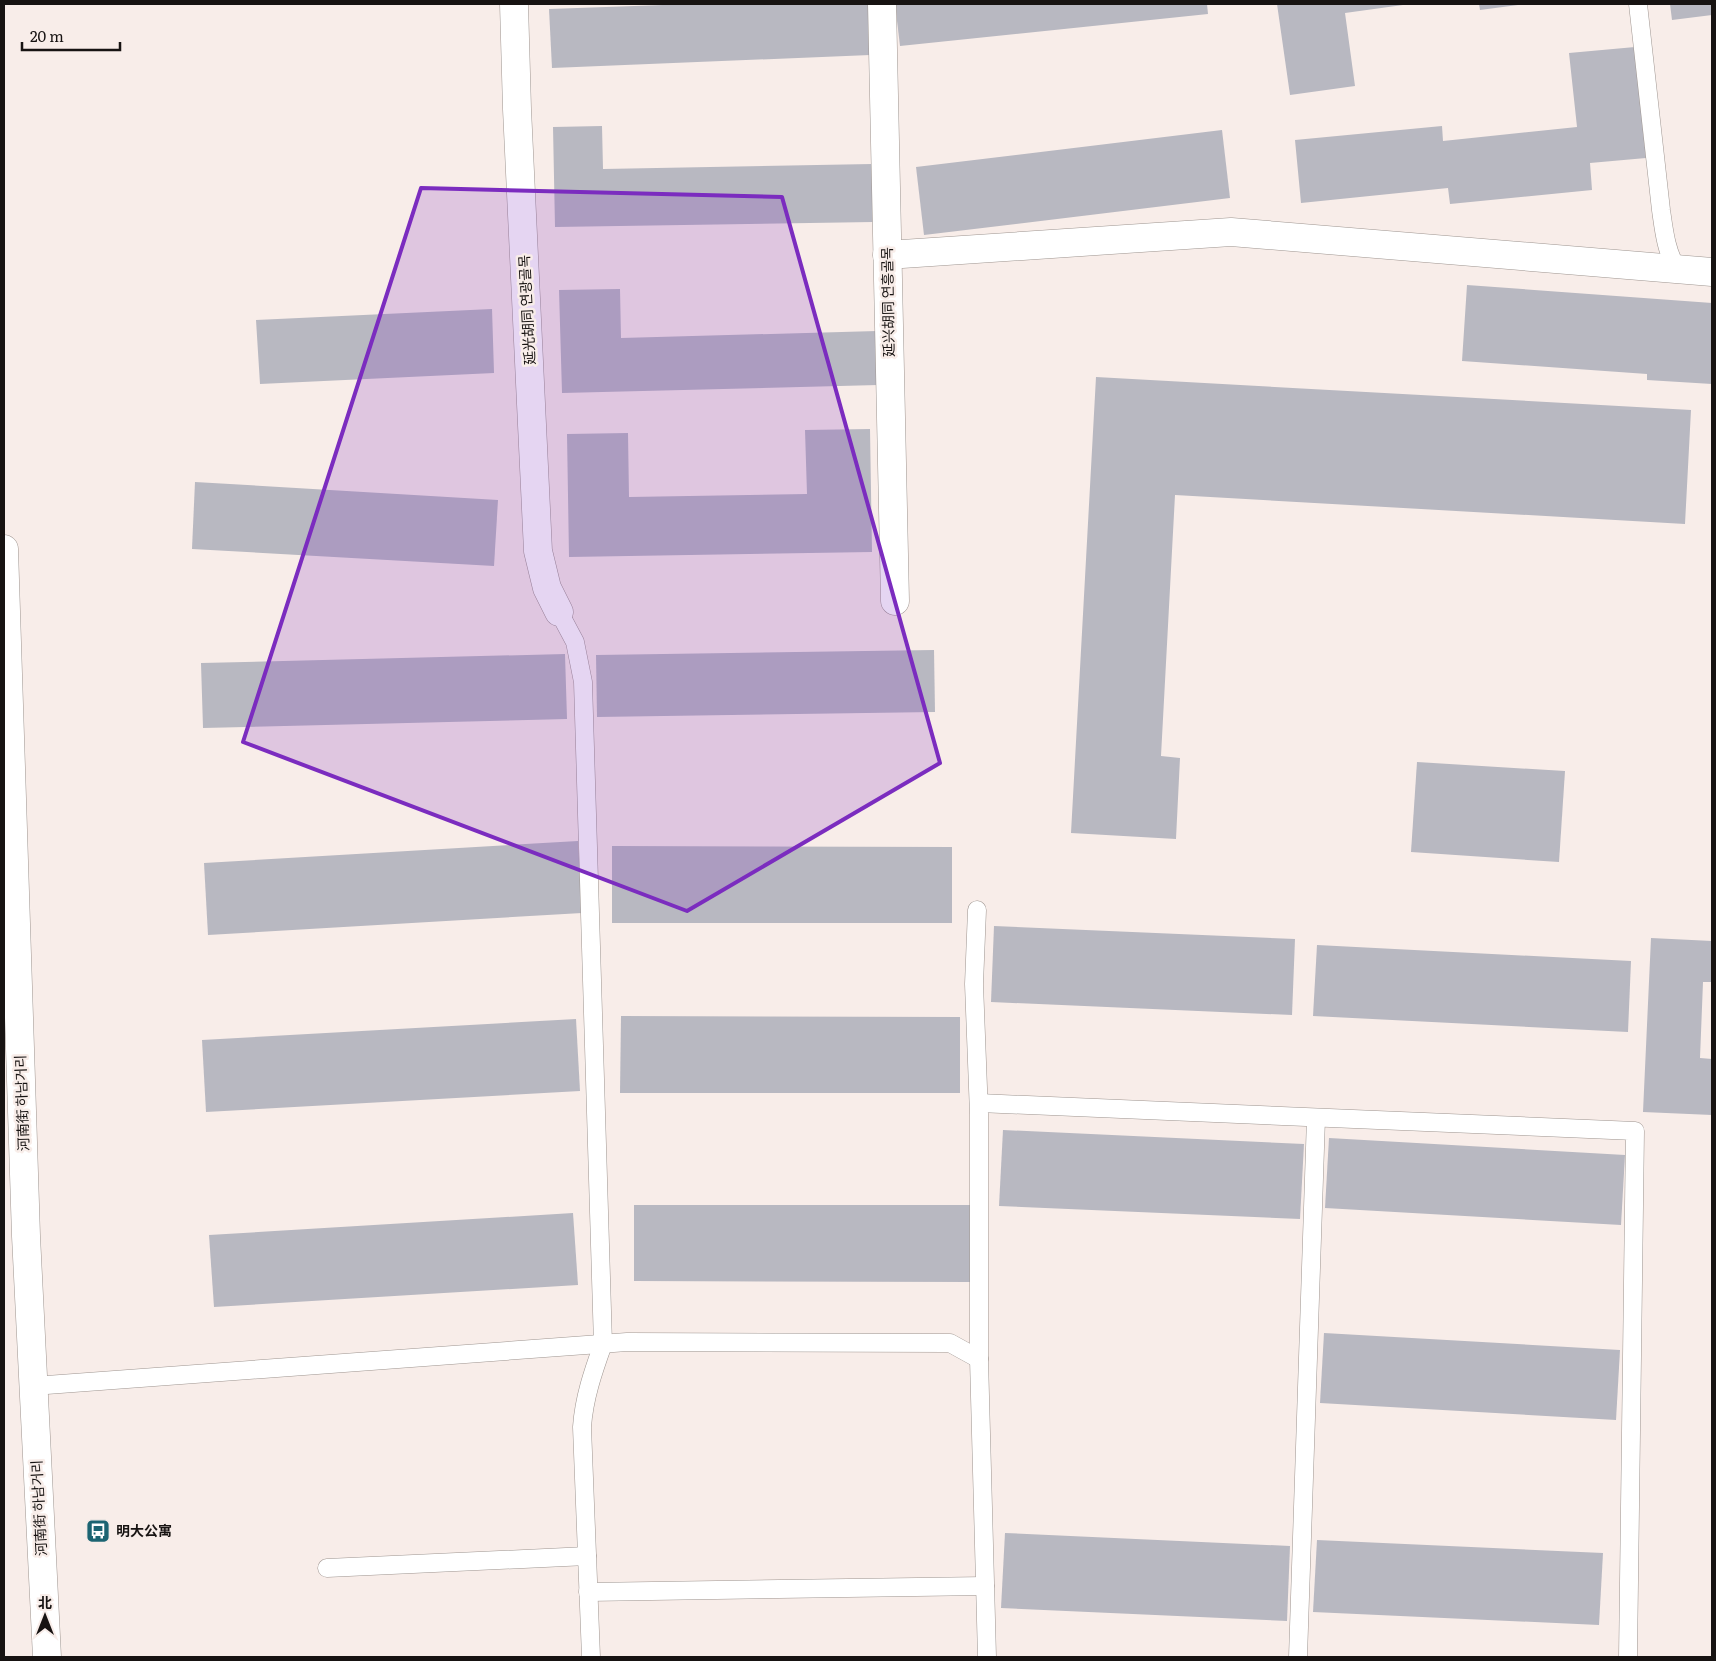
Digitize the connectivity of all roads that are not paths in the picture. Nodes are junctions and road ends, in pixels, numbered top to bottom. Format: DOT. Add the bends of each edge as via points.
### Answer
graph roads {
  1 [pos="514,4"];
  2 [pos="882,4"];
  3 [pos="1638,4"];
  4 [pos="887,254"];
  5 [pos="1677,269"];
  6 [pos="1712,272"];
  7 [pos="4,549"];
  8 [pos="895,600"];
  9 [pos="559,612"];
  10 [pos="6,691"];
  11 [pos="977,910"];
  12 [pos="979,1103"];
  13 [pos="1316,1118"];
  14 [pos="15,1237"];
  15 [pos="603,1344"];
  16 [pos="979,1358"];
  17 [pos="33,1386"];
  18 [pos="587,1556"];
  19 [pos="327,1568"];
  20 [pos="985,1586"];
  21 [pos="588,1592"];
  22 [pos="47,1657"];
  23 [pos="591,1657"];
  24 [pos="987,1657"];
  25 [pos="1298,1657"];
  26 [pos="1628,1657"];
  1 -- 9 [label="street, 延光胡同 연광골목" via="538,551 548,588"];
  2 -- 4 [label="street, 延兴胡同 연흥골목"];
  3 -- 5 [label="lane" via="1661,210 1668,250"];
  4 -- 5 [label="street" via="1231,232"];
  4 -- 8 [label="street, 延兴胡同 연흥골목"];
  5 -- 6 [label="street"];
  7 -- 10 [label="street, 河南街 하남거리"];
  9 -- 15 [label="lane" via="574,642 583,682"];
  10 -- 14 [label="street, 河南街 하남거리"];
  11 -- 12 [label="lane" via="974,984"];
  12 -- 13 [label="lane"];
  12 -- 16 [label="lane"];
  13 -- 25 [label="lane"];
  13 -- 26 [label="lane" via="1635,1131"];
  14 -- 17 [label="street, 河南街 하남거리"];
  15 -- 16 [label="lane" via="950,1343"];
  15 -- 17 [label="lane"];
  15 -- 18 [label="lane" via="584,1406 582,1427"];
  16 -- 20 [label="lane"];
  17 -- 22 [label="street, 河南街 하남거리"];
  18 -- 19 [label="lane"];
  18 -- 21 [label="lane"];
  20 -- 21 [label="lane"];
  20 -- 24 [label="lane"];
  21 -- 23 [label="lane"];
}
